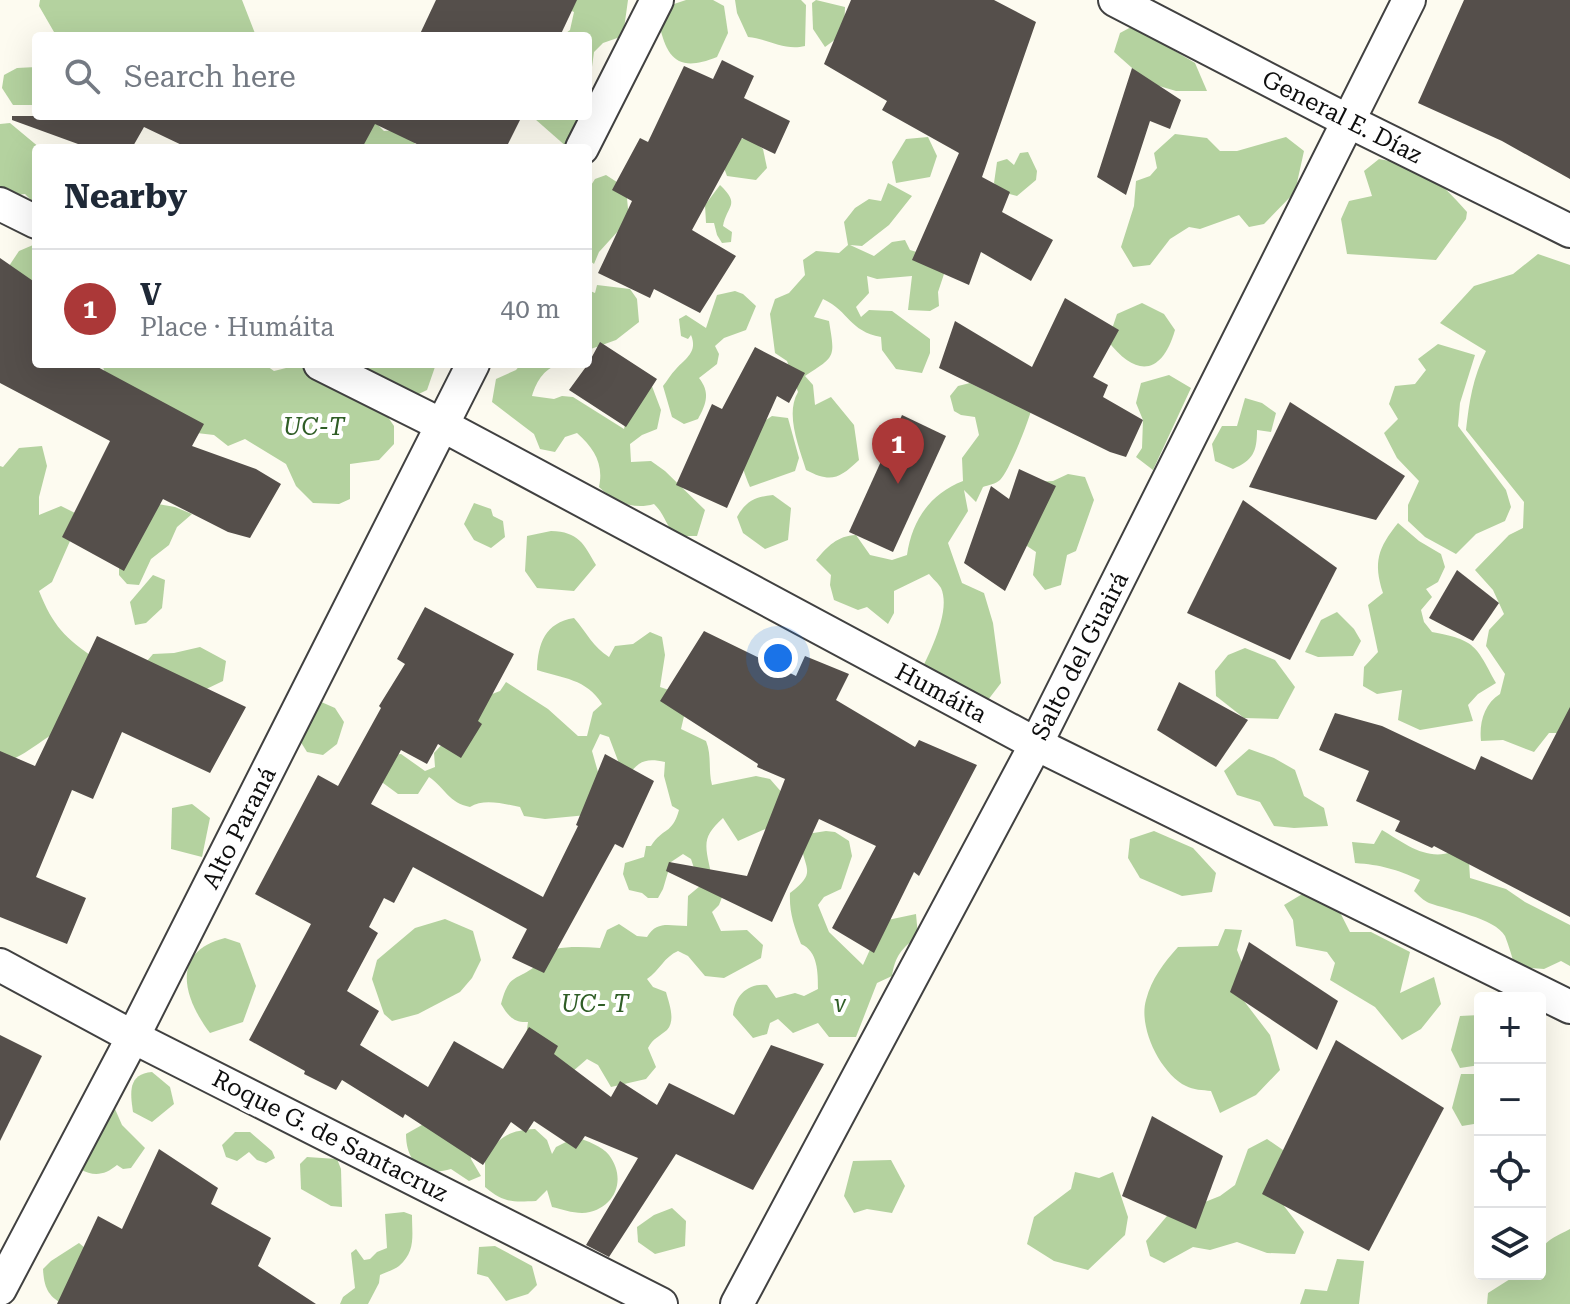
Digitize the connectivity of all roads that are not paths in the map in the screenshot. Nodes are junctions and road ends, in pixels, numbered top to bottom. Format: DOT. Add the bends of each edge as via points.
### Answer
graph roads {
  1 [pos="657,0"];
  2 [pos="1115,0"];
  3 [pos="1409,0"];
  4 [pos="1350,122"];
  5 [pos="584,144"];
  6 [pos="0,204"];
  7 [pos="32,220"];
  8 [pos="1570,231"];
  9 [pos="328,368"];
  10 [pos="471,368"];
  11 [pos="442,425"];
  12 [pos="1036,744"];
  13 [pos="0,965"];
  14 [pos="1570,1007"];
  15 [pos="133,1037"];
  16 [pos="0,1289"];
  17 [pos="661,1304"];
  18 [pos="737,1304"];
  1 -- 5 [label="street"];
  2 -- 4 [label="street, General E. Díaz"];
  3 -- 4 [label="street, Salto del Guairá"];
  4 -- 8 [label="street, General E. Díaz"];
  4 -- 12 [label="street, Salto del Guairá"];
  6 -- 7 [label="street"];
  9 -- 11 [label="street, Humáita"];
  10 -- 11 [label="street, Alto Paraná"];
  11 -- 12 [label="street, Humáita"];
  11 -- 15 [label="street, Alto Paraná"];
  12 -- 14 [label="street, Humáita"];
  12 -- 18 [label="street, Salto del Guairá"];
  13 -- 15 [label="street, Roque G. de Santacruz"];
  15 -- 16 [label="street, Alto Paraná"];
  15 -- 17 [label="street, Roque G. de Santacruz"];
}
